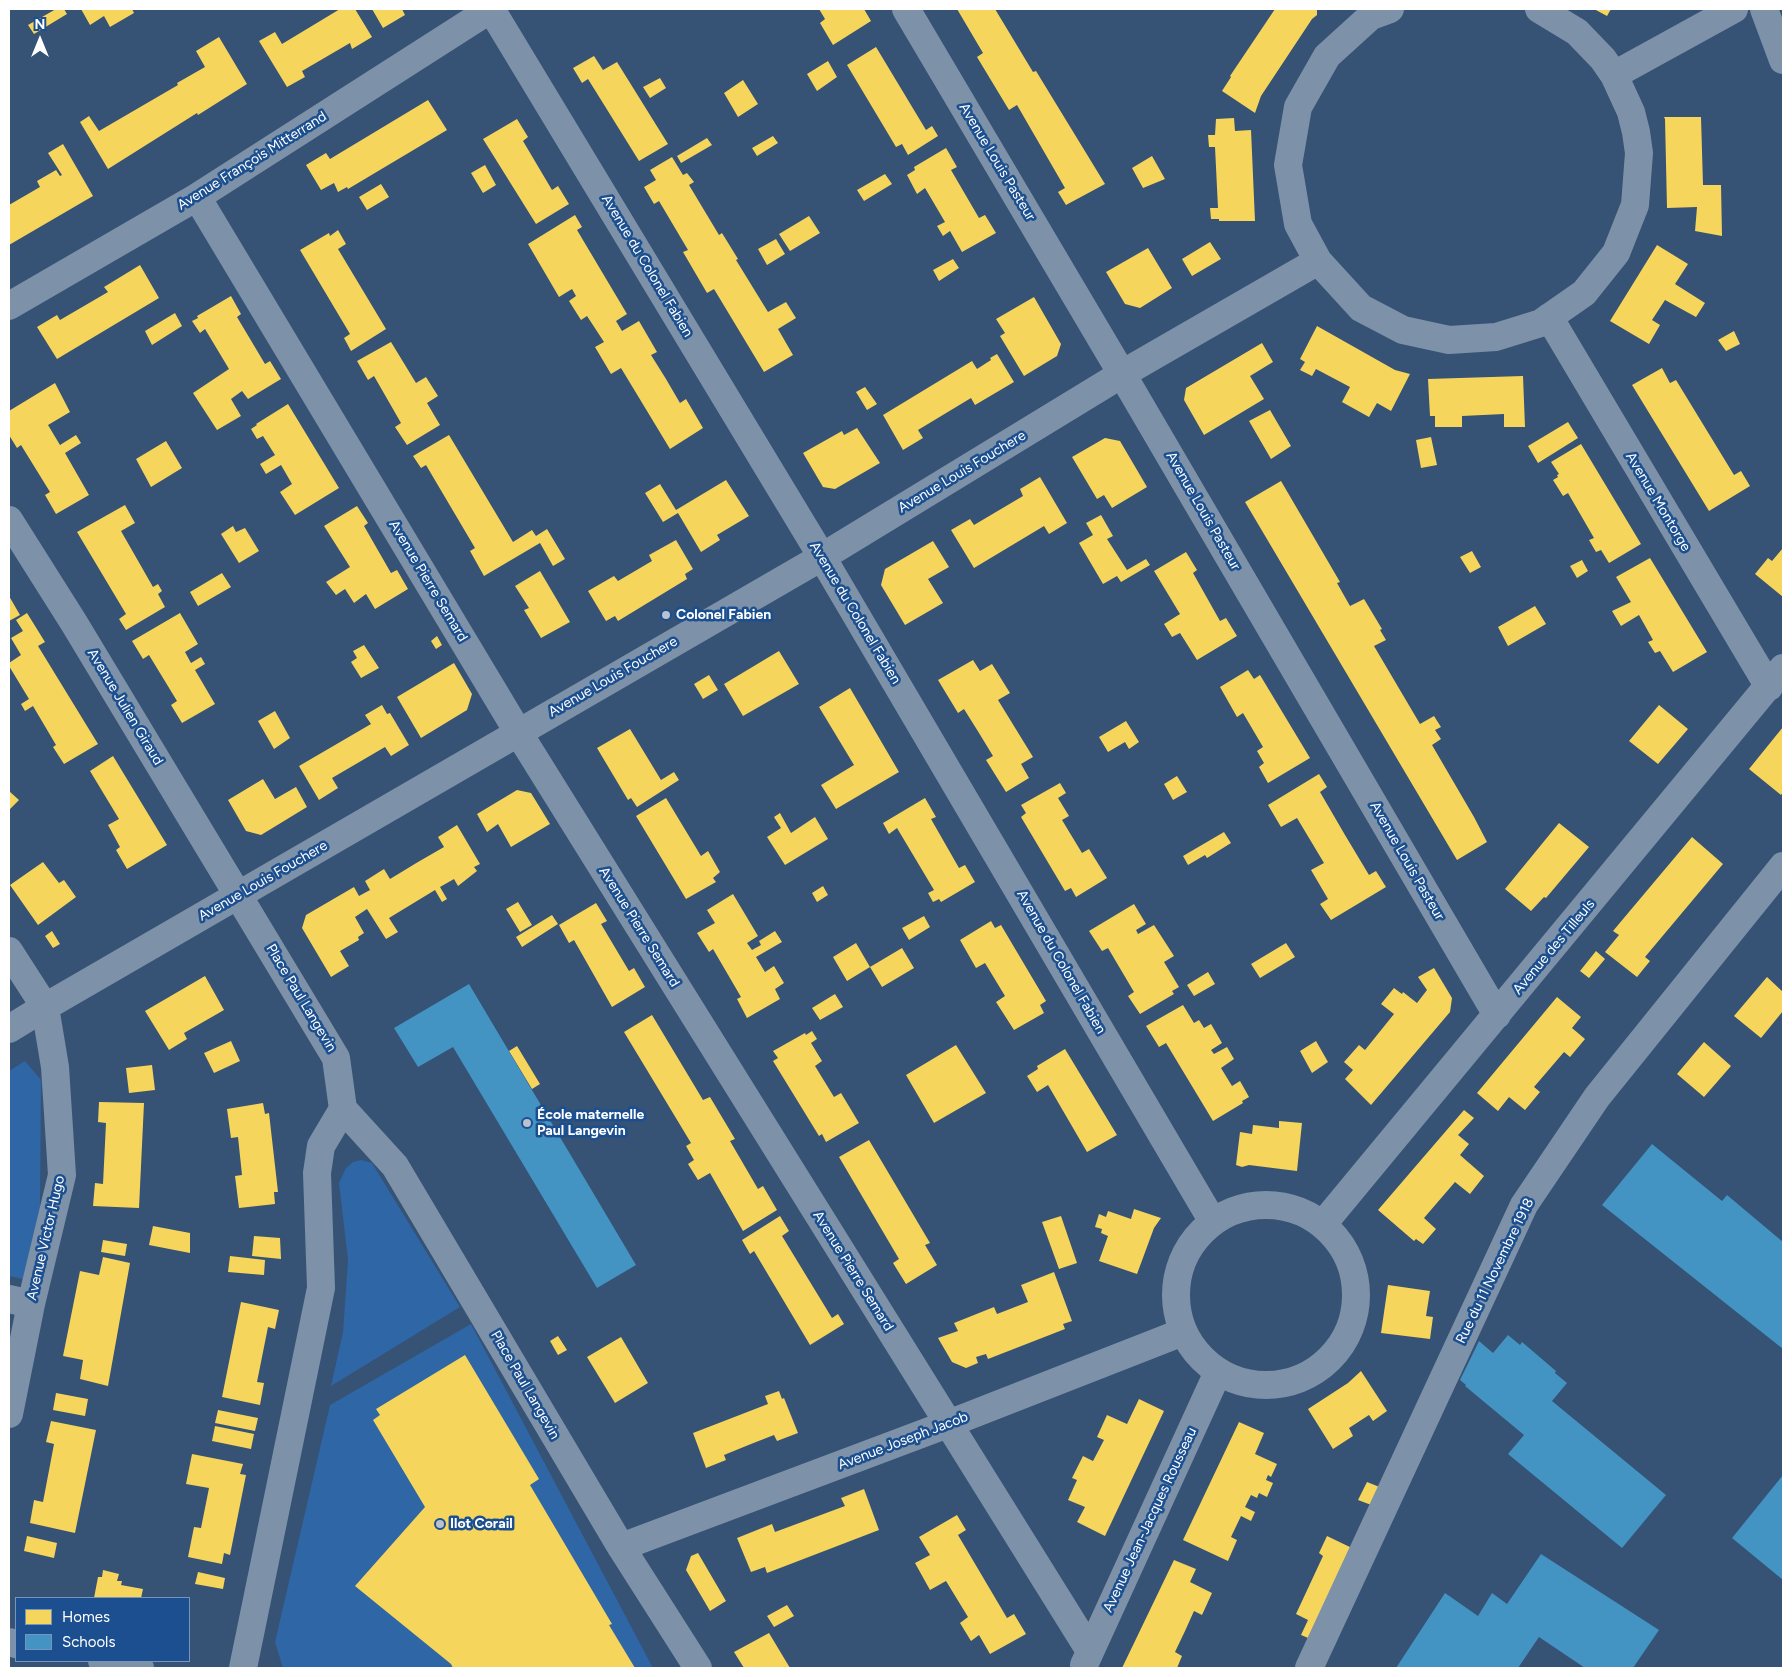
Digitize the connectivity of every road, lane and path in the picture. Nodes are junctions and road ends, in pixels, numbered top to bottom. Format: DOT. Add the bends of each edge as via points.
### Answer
graph roads {
  1 [pos="491,9"];
  2 [pos="906,9"];
  3 [pos="1539,9"];
  4 [pos="1734,9"];
  5 [pos="1764,9"];
  6 [pos="1376,11"];
  7 [pos="1783,60"];
  8 [pos="1614,75"];
  9 [pos="197,197"];
  10 [pos="1318,261"];
  11 [pos="9,306"];
  12 [pos="1549,318"];
  13 [pos="1122,374"];
  14 [pos="9,520"];
  15 [pos="822,556"];
  16 [pos="1776,678"];
  17 [pos="518,732"];
  18 [pos="1783,866"];
  19 [pos="239,894"];
  20 [pos="9,951"];
  21 [pos="45,1007"];
  22 [pos="1497,1015"];
  23 [pos="9,1030"];
  24 [pos="343,1108"];
  25 [pos="1213,1222"];
  26 [pos="1323,1224"];
  27 [pos="20,1301"];
  28 [pos="1184,1332"];
  29 [pos="1218,1372"];
  30 [pos="9,1414"];
  31 [pos="948,1424"];
  32 [pos="621,1547"];
  33 [pos="1086,1660"];
  34 [pos="107,1662"];
  35 [pos="140,1668"];
  36 [pos="243,1668"];
  37 [pos="698,1668"];
  38 [pos="1309,1668"];
  1 -- 9 [label="street, Avenue François Mitterrand"];
  1 -- 15 [label="street, Avenue du Colonel Fabien"];
  2 -- 13 [label="street, Avenue Louis Pasteur"];
  3 -- 8 [label="street" via="1577,32"];
  4 -- 8 [label="street"];
  5 -- 7 [label="street"];
  6 -- 10 [label="street" via="1327,56 1298,107 1288,165 1298,224"];
  8 -- 12 [label="street" via="1631,112 1636,132 1639,153 1635,205 1616,253 1584,293"];
  9 -- 11 [label="street, Avenue François Mitterrand"];
  9 -- 17 [label="street, Avenue Pierre Semard"];
  10 -- 12 [label="street" via="1361,308 1403,330 1449,340 1496,337"];
  10 -- 13 [label="street, Avenue Louis Fouchere"];
  12 -- 16 [label="street, Avenue Montorge"];
  13 -- 15 [label="street, Avenue Louis Fouchere"];
  13 -- 22 [label="street, Avenue Louis Pasteur"];
  14 -- 19 [label="street, Avenue Julien Giraud"];
  15 -- 17 [label="street, Avenue Louis Fouchere"];
  15 -- 25 [label="street, Avenue du Colonel Fabien"];
  16 -- 22 [label="street, Avenue des Tilleuls"];
  17 -- 19 [label="street, Avenue Louis Fouchere"];
  17 -- 31 [label="street, Avenue Pierre Semard"];
  18 -- 38 [label="street, Rue du 11 Novembre 1918" via="1597,1097 1524,1205"];
  19 -- 21 [label="street, Avenue Louis Fouchere"];
  19 -- 24 [label="street, Place Paul Langevin" via="336,1058"];
  20 -- 21 [label="street, Avenue Victor Hugo"];
  21 -- 23 [label="street, Avenue Louis Fouchere"];
  21 -- 27 [label="street, Avenue Victor Hugo" via="55,1067 62,1175"];
  22 -- 26 [label="street, Avenue des Tilleuls"];
  24 -- 32 [label="street, Place Paul Langevin" via="396,1166"];
  24 -- 36 [label="street" via="320,1146 317,1173 321,1288"];
  25 -- 26 [label="street" via="1239,1208 1269,1204 1297,1210"];
  25 -- 28 [label="street" via="1192,1244 1179,1271 1176,1302"];
  26 -- 29 [label="street" via="1344,1247 1355,1275 1357,1305 1344,1340 1330,1359 1306,1376 1277,1385 1246,1383"];
  27 -- 30 [label="street, Avenue Victor Hugo"];
  28 -- 29 [label="street" via="1198,1354"];
  28 -- 31 [label="street, Avenue Joseph Jacob"];
  29 -- 33 [label="street, Avenue Jean-Jacques Rousseau"];
  31 -- 32 [label="street, Avenue Joseph Jacob"];
  31 -- 33 [label="street, Avenue Pierre Semard"];
  32 -- 37 [label="street, Place Paul Langevin"];
  34 -- 35 [label="street"];
}
